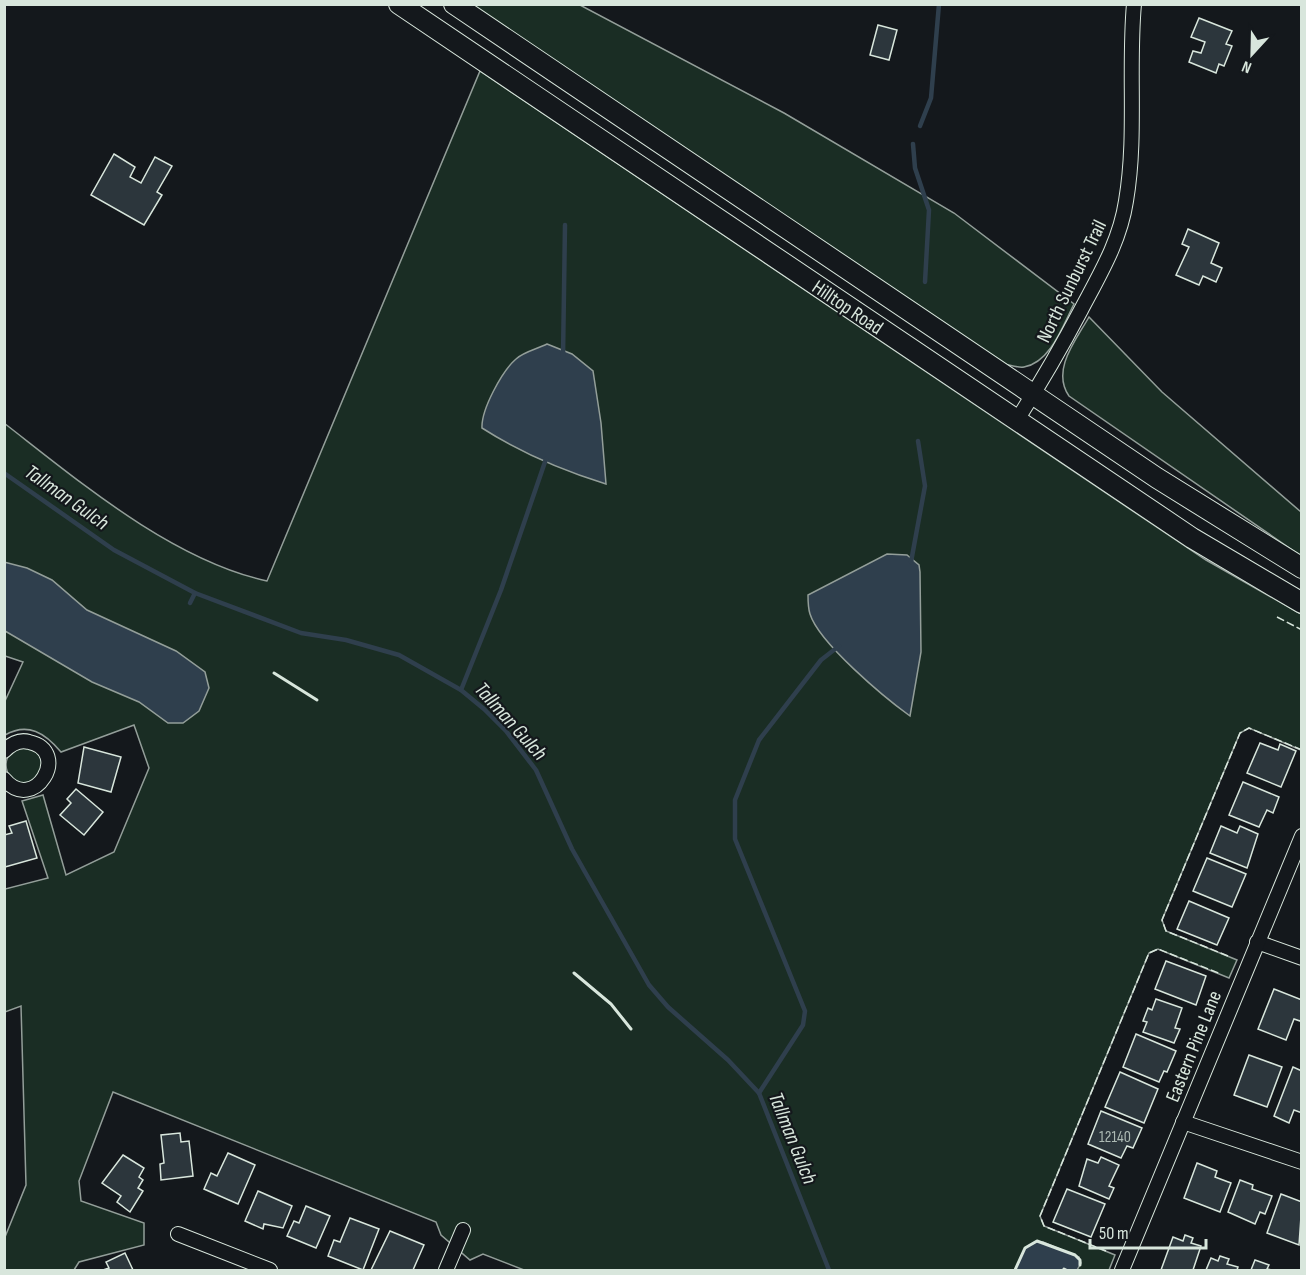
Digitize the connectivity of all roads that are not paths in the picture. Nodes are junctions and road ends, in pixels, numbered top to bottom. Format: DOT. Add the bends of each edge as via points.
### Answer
graph roads {
  1 [pos="399,4"];
  2 [pos="454,4"];
  3 [pos="1134,4"];
  4 [pos="1034,395"];
  5 [pos="1017,420"];
  6 [pos="1302,568"];
  7 [pos="1302,603"];
  8 [pos="4,751"];
  9 [pos="4,779"];
  10 [pos="1302,836"];
  11 [pos="1257,942"];
  12 [pos="1302,958"];
  13 [pos="1183,1122"];
  14 [pos="1302,1162"];
  15 [pos="463,1230"];
  16 [pos="178,1234"];
  17 [pos="234,1264"];
  18 [pos="270,1270"];
  19 [pos="446,1270"];
  20 [pos="1122,1270"];
  1 -- 5 [label="main road, Hilltop Road"];
  2 -- 4 [label="main road, Hilltop Road"];
  3 -- 4 [label="street, North Sunburst Trail" via="1129,173 1122,221 1107,261"];
  4 -- 5 [label="street, North Sunburst Trail"];
  4 -- 6 [label="main road, Hilltop Road" via="1211,513"];
  5 -- 7 [label="main road, Hilltop Road" via="1192,538"];
  8 -- 9 [label="street" via="16,742 32,742 45,752 48,767 42,782 28,789 12,786"];
  10 -- 11 [label="street, Eastern Pine Lane"];
  11 -- 12 [label="street"];
  11 -- 13 [label="street, Eastern Pine Lane"];
  13 -- 14 [label="street"];
  13 -- 20 [label="street, Eastern Pine Lane"];
  15 -- 19 [label="street"];
  16 -- 17 [label="street"];
  17 -- 18 [label="street"];
}
